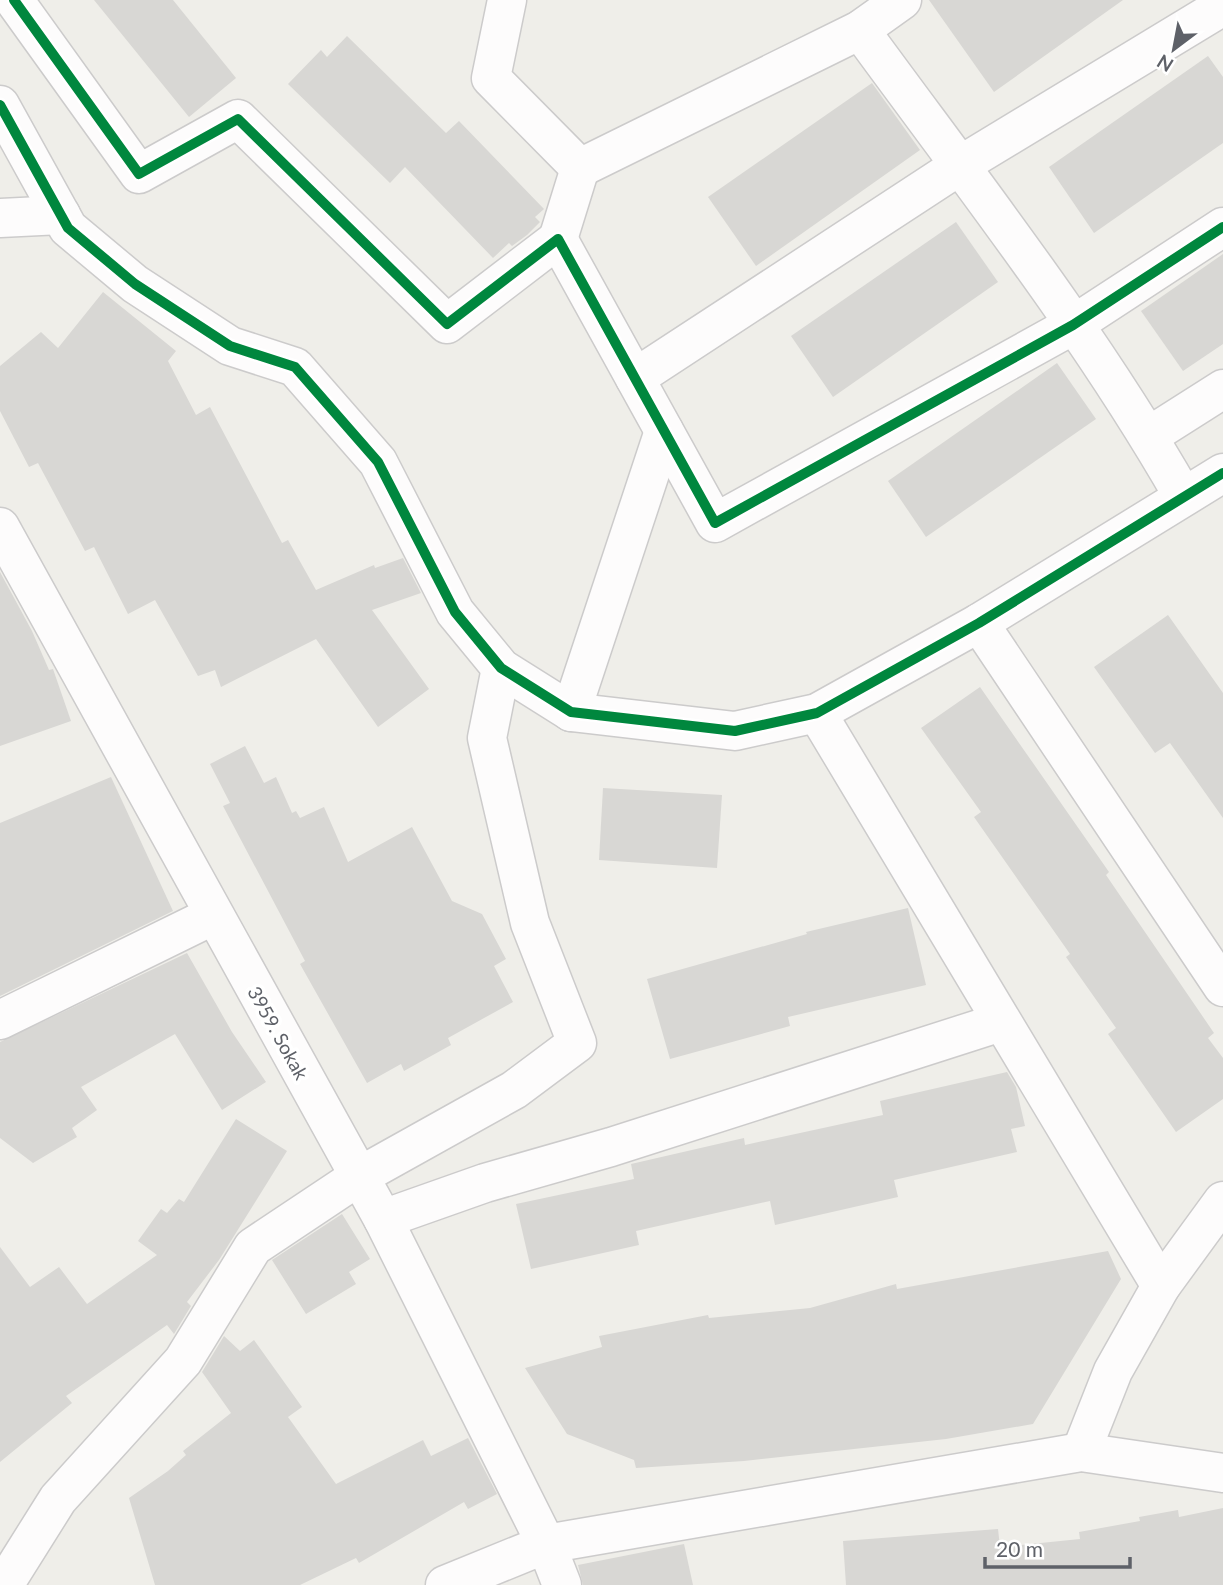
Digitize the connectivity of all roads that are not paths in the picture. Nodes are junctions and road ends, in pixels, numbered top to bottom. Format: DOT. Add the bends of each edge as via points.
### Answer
graph roads {
  1 [pos="14,0"];
  2 [pos="507,0"];
  3 [pos="902,0"];
  4 [pos="1223,6"];
  5 [pos="860,30"];
  6 [pos="0,105"];
  7 [pos="960,166"];
  8 [pos="580,168"];
  9 [pos="61,215"];
  10 [pos="0,218"];
  11 [pos="1223,227"];
  12 [pos="558,239"];
  13 [pos="1073,325"];
  14 [pos="635,378"];
  15 [pos="1223,389"];
  16 [pos="664,431"];
  17 [pos="1149,436"];
  18 [pos="1223,473"];
  19 [pos="1184,496"];
  20 [pos="0,527"];
  21 [pos="979,623"];
  22 [pos="501,668"];
  23 [pos="571,712"];
  24 [pos="817,713"];
  25 [pos="212,916"];
  26 [pos="1223,987"];
  27 [pos="0,1020"];
  28 [pos="1001,1023"];
  29 [pos="358,1177"];
  30 [pos="1223,1201"];
  31 [pos="383,1219"];
  32 [pos="1161,1286"];
  33 [pos="1081,1452"];
  34 [pos="1223,1473"];
  35 [pos="546,1544"];
  36 [pos="4,1585"];
  37 [pos="445,1585"];
  38 [pos="562,1585"];
  1 -- 12 [label="street" via="139,174 238,119 447,324"];
  2 -- 8 [label="street" via="491,78"];
  3 -- 5 [label="street"];
  4 -- 7 [label="street"];
  5 -- 7 [label="street"];
  5 -- 8 [label="street"];
  6 -- 9 [label="street"];
  7 -- 13 [label="street"];
  7 -- 14 [label="street"];
  8 -- 12 [label="street"];
  9 -- 10 [label="street"];
  9 -- 22 [label="street" via="68,228 135,284 230,345 295,367 378,462 455,612"];
  11 -- 13 [label="street"];
  12 -- 14 [label="street"];
  13 -- 16 [label="street" via="715,523"];
  13 -- 17 [label="street"];
  14 -- 16 [label="street"];
  15 -- 17 [label="street"];
  16 -- 23 [label="street"];
  17 -- 19 [label="street"];
  18 -- 19 [label="street"];
  19 -- 21 [label="street"];
  20 -- 25 [label="street, 3959. Sokak"];
  21 -- 24 [label="street"];
  21 -- 26 [label="street"];
  22 -- 23 [label="street"];
  22 -- 29 [label="street" via="487,738 530,923 577,1043 514,1090"];
  23 -- 24 [label="street" via="735,731"];
  24 -- 28 [label="street"];
  25 -- 27 [label="street"];
  25 -- 29 [label="street, 3959. Sokak"];
  28 -- 31 [label="street"];
  28 -- 32 [label="street"];
  29 -- 31 [label="street, 3959. Sokak"];
  29 -- 36 [label="street" via="253,1247 183,1361 58,1499"];
  30 -- 32 [label="street"];
  31 -- 35 [label="street, 3959. Sokak"];
  32 -- 33 [label="street" via="1113,1371"];
  33 -- 34 [label="street"];
  33 -- 35 [label="street"];
  35 -- 37 [label="street"];
  35 -- 38 [label="street, 3959. Sokak"];
}
